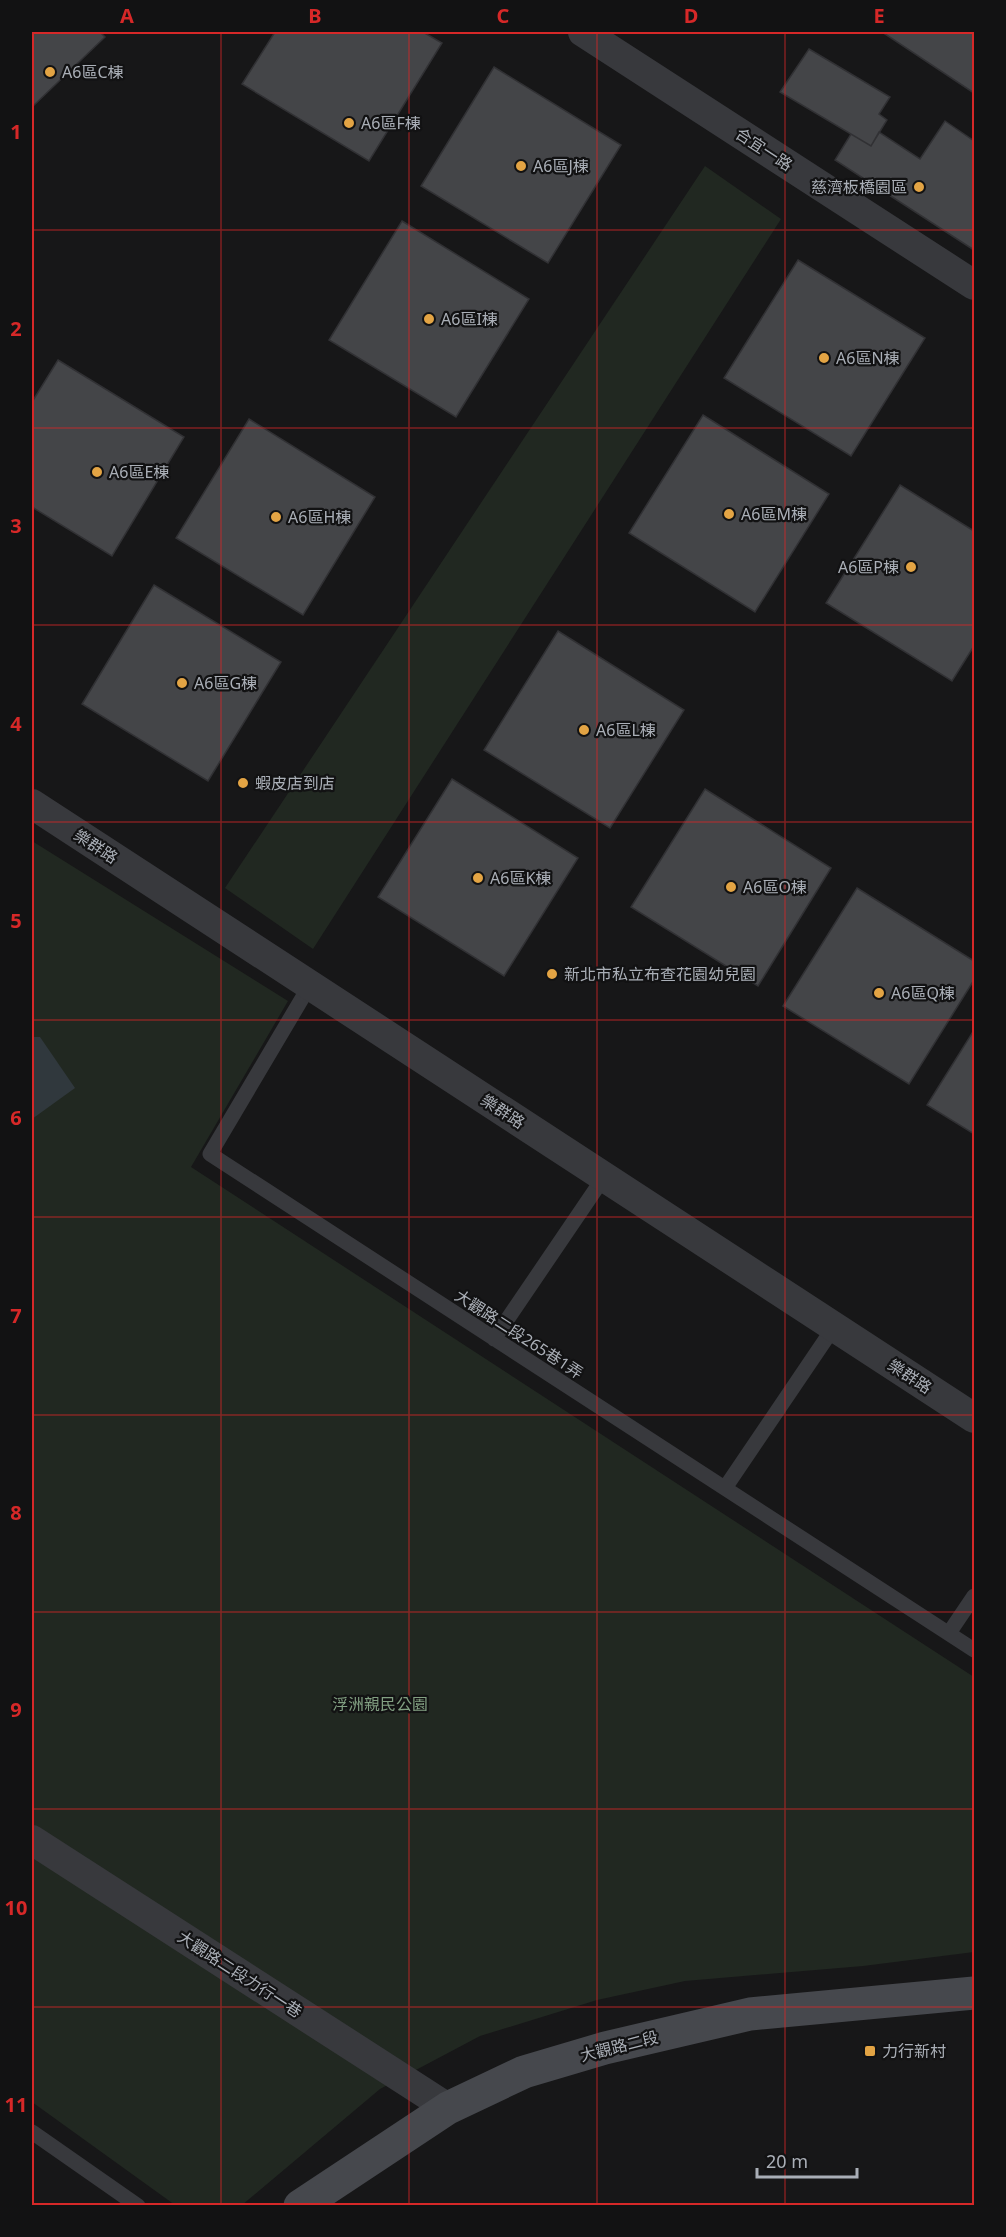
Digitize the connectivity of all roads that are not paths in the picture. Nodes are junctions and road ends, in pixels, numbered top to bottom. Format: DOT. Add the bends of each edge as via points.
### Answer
graph roads {
  1 [pos="583,32"];
  2 [pos="975,285"];
  3 [pos="32,804"];
  4 [pos="310,985"];
  5 [pos="604,1177"];
  6 [pos="834,1327"];
  7 [pos="494,1339"];
  8 [pos="975,1418"];
  9 [pos="725,1488"];
  10 [pos="975,1596"];
  11 [pos="949,1633"];
  12 [pos="975,1650"];
  13 [pos="32,1840"];
  14 [pos="975,1993"];
  15 [pos="448,2108"];
  16 [pos="32,2132"];
  17 [pos="138,2205"];
  18 [pos="300,2205"];
  1 -- 2 [label="street, 合宜一路"];
  3 -- 4 [label="street, 樂群路"];
  4 -- 5 [label="street, 樂群路"];
  4 -- 7 [label="lane, 大觀路二段265巷1弄" via="210,1154"];
  5 -- 6 [label="street, 樂群路"];
  5 -- 7 [label="lane"];
  6 -- 8 [label="street, 樂群路"];
  6 -- 9 [label="lane"];
  7 -- 9 [label="lane, 大觀路二段265巷1弄"];
  9 -- 11 [label="lane, 大觀路二段265巷1弄"];
  10 -- 11 [label="lane"];
  11 -- 12 [label="lane, 大觀路二段265巷1弄"];
  13 -- 15 [label="street, 大觀路二段力行一巷"];
  14 -- 15 [label="main road, 大觀路二段" via="750,2014 534,2069"];
  15 -- 18 [label="main road, 大觀路二段"];
  16 -- 17 [label="lane"];
}
